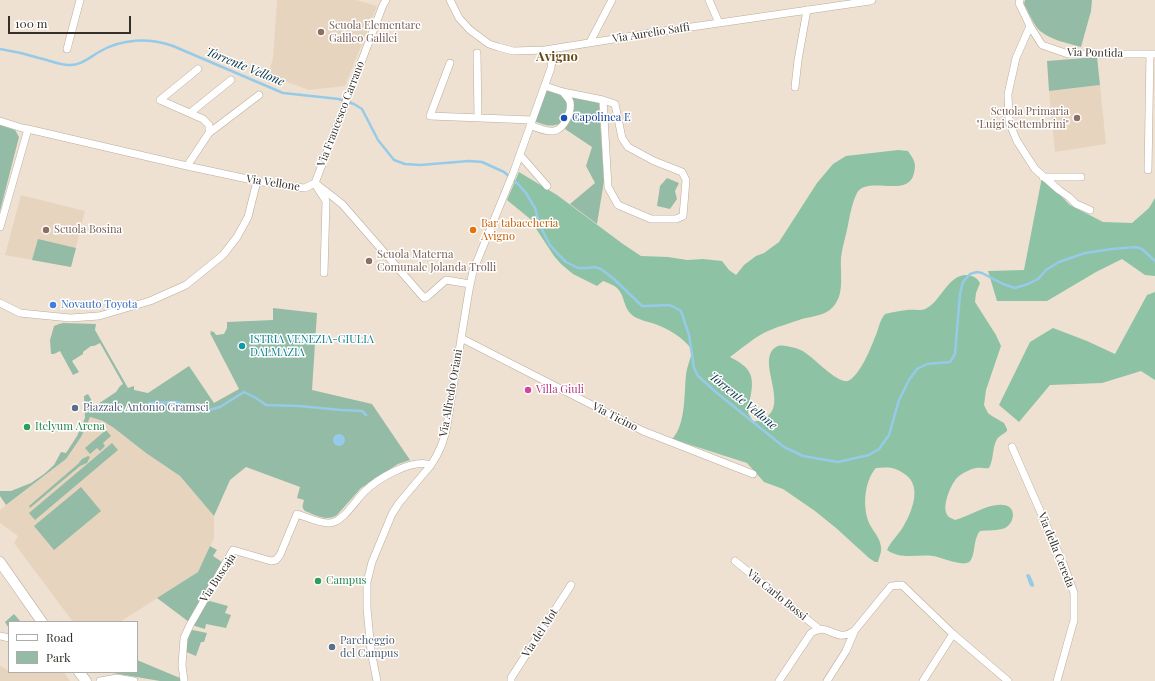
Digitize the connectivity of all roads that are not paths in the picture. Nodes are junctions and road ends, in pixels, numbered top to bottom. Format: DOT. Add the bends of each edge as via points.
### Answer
graph roads {
  1 [pos="80,0"];
  2 [pos="386,0"];
  3 [pos="450,0"];
  4 [pos="612,0"];
  5 [pos="709,0"];
  6 [pos="872,0"];
  7 [pos="1019,2"];
  8 [pos="807,10"];
  9 [pos="720,23"];
  10 [pos="1030,26"];
  11 [pos="590,42"];
  12 [pos="67,49"];
  13 [pos="553,49"];
  14 [pos="477,53"];
  15 [pos="1153,54"];
  16 [pos="450,63"];
  17 [pos="198,69"];
  18 [pos="231,80"];
  19 [pos="545,86"];
  20 [pos="795,88"];
  21 [pos="563,92"];
  22 [pos="259,95"];
  23 [pos="603,100"];
  24 [pos="190,113"];
  25 [pos="478,118"];
  26 [pos="0,121"];
  27 [pos="531,123"];
  28 [pos="28,129"];
  29 [pos="209,133"];
  30 [pos="520,155"];
  31 [pos="187,166"];
  32 [pos="1148,170"];
  33 [pos="1044,177"];
  34 [pos="1081,177"];
  35 [pos="257,181"];
  36 [pos="315,183"];
  37 [pos="547,186"];
  38 [pos="1090,210"];
  39 [pos="0,227"];
  40 [pos="324,273"];
  41 [pos="470,284"];
  42 [pos="0,303"];
  43 [pos="461,338"];
  44 [pos="1012,447"];
  45 [pos="431,465"];
  46 [pos="753,474"];
  47 [pos="735,561"];
  48 [pos="0,562"];
  49 [pos="0,568"];
  50 [pos="571,585"];
  51 [pos="20,592"];
  52 [pos="39,621"];
  53 [pos="819,629"];
  54 [pos="855,630"];
  55 [pos="953,634"];
  56 [pos="80,673"];
  57 [pos="86,681"];
  58 [pos="100,681"];
  59 [pos="134,681"];
  60 [pos="184,681"];
  61 [pos="377,681"];
  62 [pos="511,681"];
  63 [pos="779,681"];
  64 [pos="827,681"];
  65 [pos="922,681"];
  66 [pos="1008,681"];
  67 [pos="1058,681"];
  1 -- 12 [label="street"];
  2 -- 36 [label="street, Via Francesco Carrano"];
  3 -- 13 [label="street, Via Aurelio Saffi" via="464,25 490,44 512,51"];
  4 -- 11 [label="street"];
  5 -- 9 [label="street"];
  6 -- 8 [label="street, Via Aurelio Saffi"];
  7 -- 10 [label="street, Via Pontida"];
  8 -- 9 [label="street, Via Aurelio Saffi"];
  8 -- 20 [label="street"];
  9 -- 11 [label="street, Via Aurelio Saffi"];
  10 -- 15 [label="street, Via Pontida" via="1042,45 1068,54"];
  10 -- 33 [label="street" via="1016,58 1008,94 1009,122 1035,169"];
  11 -- 13 [label="street, Via Aurelio Saffi"];
  13 -- 19 [label="street, Via Alfredo Oriani" via="551,68"];
  14 -- 25 [label="street"];
  15 -- 32 [label="street, Via Pontida"];
  16 -- 25 [label="street" via="430,116"];
  17 -- 24 [label="street" via="160,100"];
  18 -- 24 [label="street"];
  19 -- 21 [label="street"];
  19 -- 27 [label="street, Via Alfredo Oriani"];
  21 -- 23 [label="street"];
  21 -- 27 [label="street" via="568,98 570,109 562,127 545,130"];
  22 -- 29 [label="street"];
  23 -- 23 [label="street" via="608,187 618,206 651,219 676,219 684,216 686,180 682,172 628,147 622,138 615,104"];
  24 -- 29 [label="street" via="209,125"];
  25 -- 27 [label="street"];
  26 -- 28 [label="street, Via Vellone"];
  27 -- 30 [label="street, Via Alfredo Oriani"];
  28 -- 31 [label="street, Via Vellone"];
  28 -- 39 [label="street"];
  29 -- 31 [label="street"];
  30 -- 37 [label="street"];
  30 -- 41 [label="street, Via Alfredo Oriani"];
  31 -- 35 [label="street, Via Vellone"];
  33 -- 34 [label="street"];
  33 -- 38 [label="street" via="1076,204"];
  35 -- 36 [label="street, Via Vellone" via="305,188"];
  35 -- 42 [label="street" via="248,218 237,237 223,255 186,285 150,301 99,316 70,318 20,313"];
  36 -- 40 [label="street" via="326,201"];
  36 -- 41 [label="street, Via Vellone" via="342,204 424,298 446,280"];
  41 -- 43 [label="street, Via Alfredo Oriani"];
  43 -- 45 [label="street, Via Alfredo Oriani" via="446,431"];
  43 -- 46 [label="street, Via Ticino" via="643,431"];
  44 -- 67 [label="street, Via della Cereda" via="1064,563 1074,593 1074,620"];
  45 -- 60 [label="street, Via Buscaja" via="426,463 402,467 369,488 341,518 330,523 297,514 276,560 233,550 184,638"];
  45 -- 61 [label="street, Via Alfredo Oriani" via="392,514 369,573 367,608"];
  47 -- 53 [label="street, Via Carlo Bossi"];
  48 -- 51 [label="main road"];
  49 -- 51 [label="main road"];
  50 -- 62 [label="street, Via del Mot"];
  51 -- 52 [label="main road"];
  53 -- 54 [label="street, Via Carlo Bossi" via="841,635"];
  53 -- 63 [label="street, Via Carlo Bossi" via="811,634"];
  54 -- 55 [label="street" via="891,586 902,585"];
  54 -- 64 [label="street" via="846,651"];
  55 -- 65 [label="street"];
  55 -- 66 [label="street"];
  56 -- 57 [label="main road"];
  58 -- 59 [label="street" via="117,678"];
}
